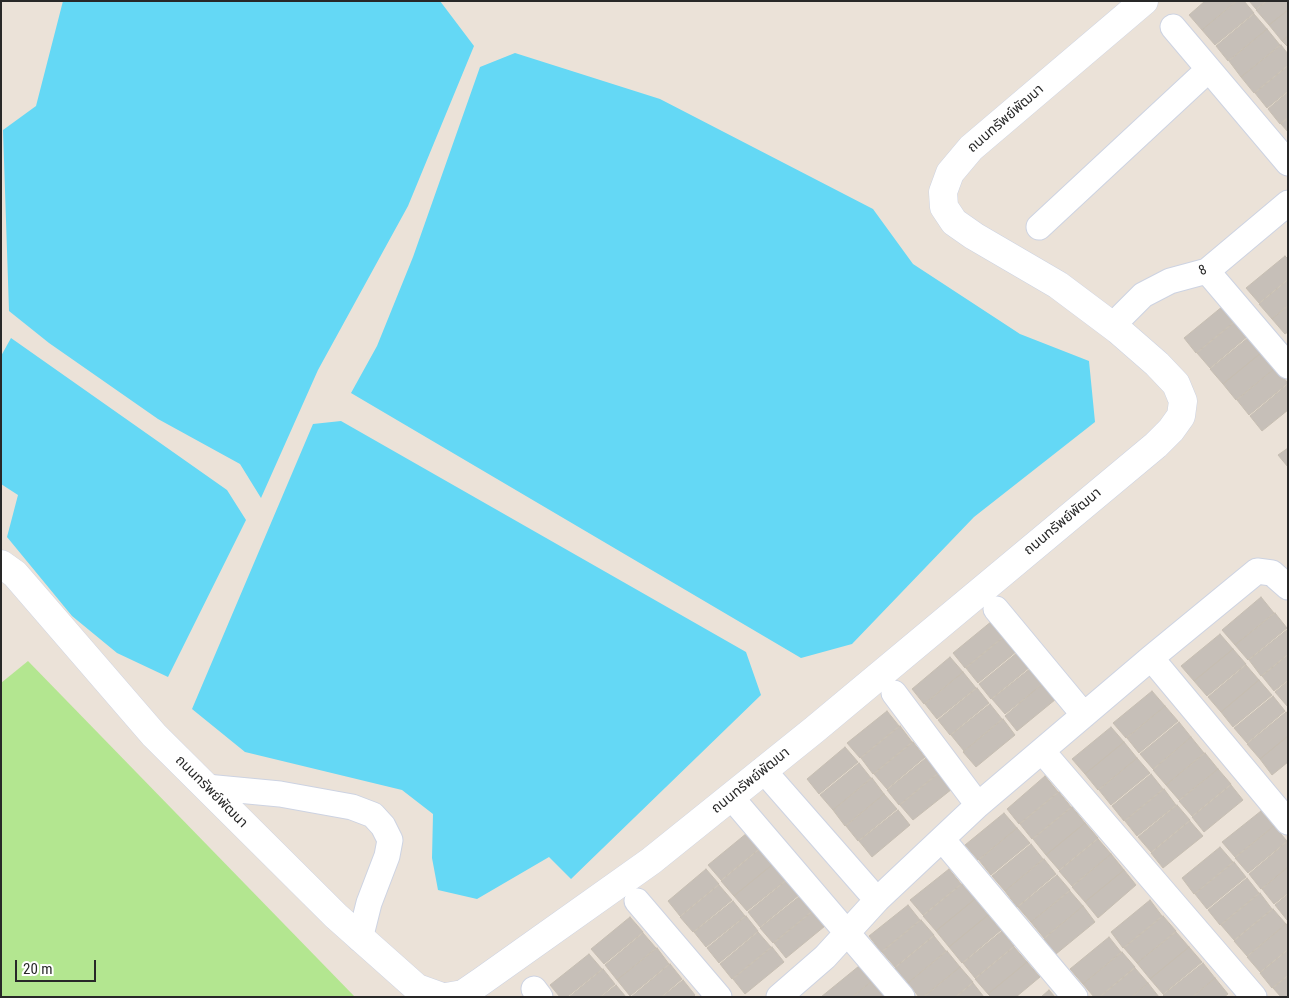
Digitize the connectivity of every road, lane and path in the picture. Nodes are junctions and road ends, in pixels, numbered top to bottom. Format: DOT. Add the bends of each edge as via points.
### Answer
graph roads {
  1 [pos="1144,1"];
  2 [pos="1173,26"];
  3 [pos="1208,70"];
  4 [pos="1288,163"];
  5 [pos="1288,202"];
  6 [pos="1039,227"];
  7 [pos="1207,271"];
  8 [pos="1112,326"];
  9 [pos="1288,366"];
  10 [pos="1,564"];
  11 [pos="1288,587"];
  12 [pos="996,609"];
  13 [pos="1151,658"];
  14 [pos="894,693"];
  15 [pos="1084,715"];
  16 [pos="1042,751"];
  17 [pos="763,770"];
  18 [pos="206,787"];
  19 [pos="731,797"];
  20 [pos="978,805"];
  21 [pos="1288,822"];
  22 [pos="942,839"];
  23 [pos="877,900"];
  24 [pos="637,901"];
  25 [pos="848,933"];
  26 [pos="360,939"];
  27 [pos="442,997"];
  28 [pos="446,997"];
  29 [pos="719,997"];
  30 [pos="779,997"];
  31 [pos="902,997"];
  32 [pos="1075,997"];
  33 [pos="1254,997"];
  1 -- 8 [label="street, ถนนทรัพย์พัฒนา" via="971,148 950,173 943,192 944,207 954,222 1058,285"];
  2 -- 3 [label="street"];
  3 -- 4 [label="street"];
  3 -- 6 [label="street"];
  5 -- 7 [label="street, 8"];
  7 -- 8 [label="street, 8" via="1170,281 1143,295"];
  7 -- 9 [label="street"];
  8 -- 17 [label="street, ถนนทรัพย์พัฒนา" via="1176,384 1183,400 1181,416 1171,430"];
  10 -- 18 [label="street, ถนนทรัพย์พัฒนา" via="16,574 154,734"];
  11 -- 13 [label="street" via="1272,573 1257,572"];
  12 -- 15 [label="street"];
  13 -- 15 [label="street"];
  13 -- 21 [label="street"];
  14 -- 20 [label="street"];
  15 -- 16 [label="street"];
  16 -- 20 [label="street"];
  16 -- 33 [label="street"];
  17 -- 19 [label="street, ถนนทรัพย์พัฒนา"];
  17 -- 23 [label="street"];
  18 -- 26 [label="street, ถนนทรัพย์พัฒนา"];
  18 -- 26 [label="street" via="280,794 352,807 373,815 390,840"];
  19 -- 25 [label="street"];
  19 -- 28 [label="street, ถนนทรัพย์พัฒนา" via="651,860 482,981 463,994"];
  20 -- 22 [label="street"];
  22 -- 23 [label="street"];
  22 -- 32 [label="street"];
  23 -- 25 [label="street"];
  24 -- 29 [label="street"];
  25 -- 30 [label="street"];
  25 -- 31 [label="street"];
  26 -- 27 [label="street, ถนนทรัพย์พัฒนา" via="417,988"];
}
